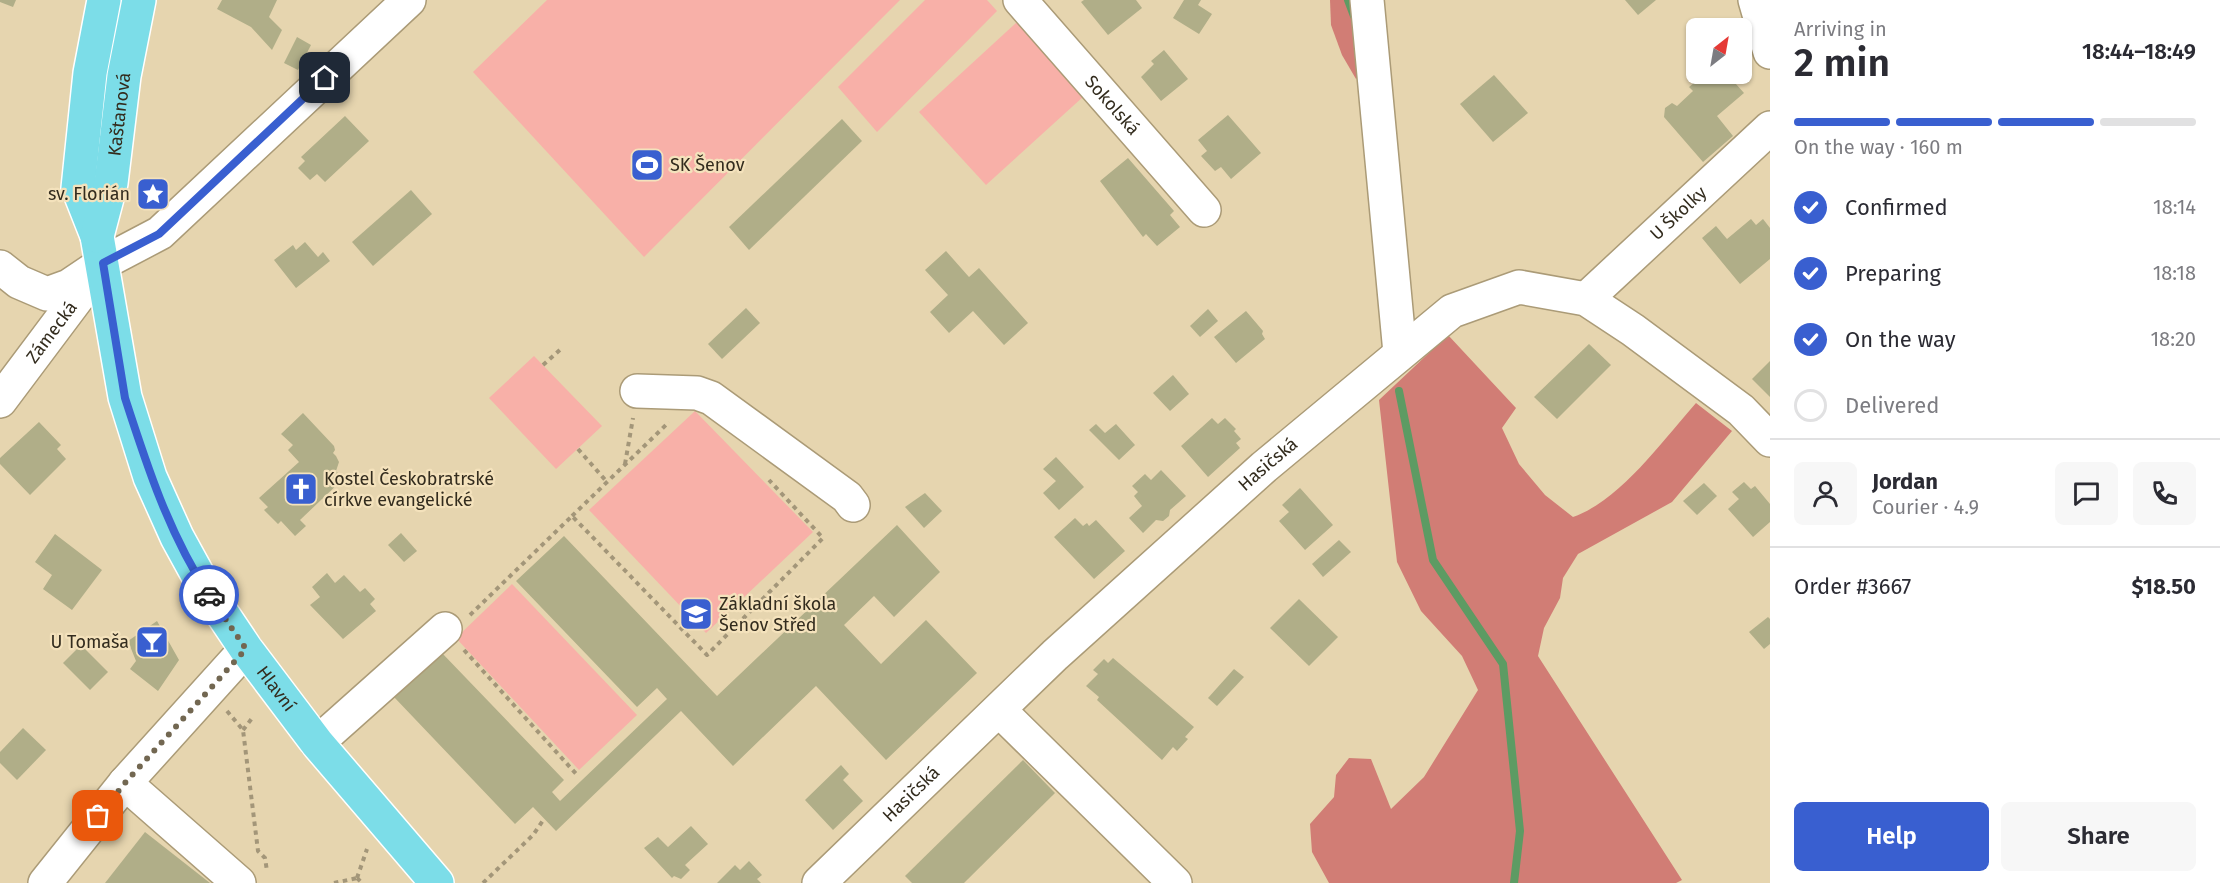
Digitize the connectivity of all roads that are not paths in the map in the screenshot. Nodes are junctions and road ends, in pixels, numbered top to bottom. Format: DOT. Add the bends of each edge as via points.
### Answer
graph roads {
  1 [pos="105,0"];
  2 [pos="139,0"];
  3 [pos="409,0"];
  4 [pos="1020,0"];
  5 [pos="1367,0"];
  6 [pos="1755,0"];
  7 [pos="1770,52"];
  8 [pos="1770,128"];
  9 [pos="1204,210"];
  10 [pos="100,250"];
  11 [pos="0,267"];
  12 [pos="1586,299"];
  13 [pos="1400,353"];
  14 [pos="637,391"];
  15 [pos="2,396"];
  16 [pos="1770,440"];
  17 [pos="853,505"];
  18 [pos="444,629"];
  19 [pos="246,649"];
  20 [pos="999,710"];
  21 [pos="317,743"];
  22 [pos="125,783"];
  23 [pos="253,878"];
  24 [pos="45,883"];
  25 [pos="437,883"];
  26 [pos="819,883"];
  27 [pos="1175,883"];
  1 -- 10 [label="main road, Kaštanová" via="90,73 78,188"];
  2 -- 10 [label="main road, Kaštanová" via="124,76"];
  3 -- 10 [label="street" via="159,234"];
  4 -- 9 [label="street, Sokolská"];
  5 -- 13 [label="street"];
  6 -- 7 [label="street"];
  8 -- 12 [label="street, U Školky"];
  10 -- 11 [label="street" via="69,286 47,294 19,282"];
  10 -- 15 [label="street, Zámecká"];
  10 -- 19 [label="main road, Hlavní" via="125,398 150,477 205,588"];
  12 -- 13 [label="street, Hasičská" via="1519,286 1452,311"];
  12 -- 16 [label="street, Hasičská" via="1741,410"];
  13 -- 20 [label="street, Hasičská" via="1264,467"];
  14 -- 17 [label="street" via="697,393 711,398"];
  18 -- 21 [label="street"];
  19 -- 21 [label="main road, Hlavní"];
  19 -- 22 [label="street"];
  20 -- 26 [label="street, Hasičská"];
  20 -- 27 [label="street"];
  21 -- 25 [label="main road, Hlavní"];
  22 -- 23 [label="street"];
  22 -- 24 [label="street"];
}
